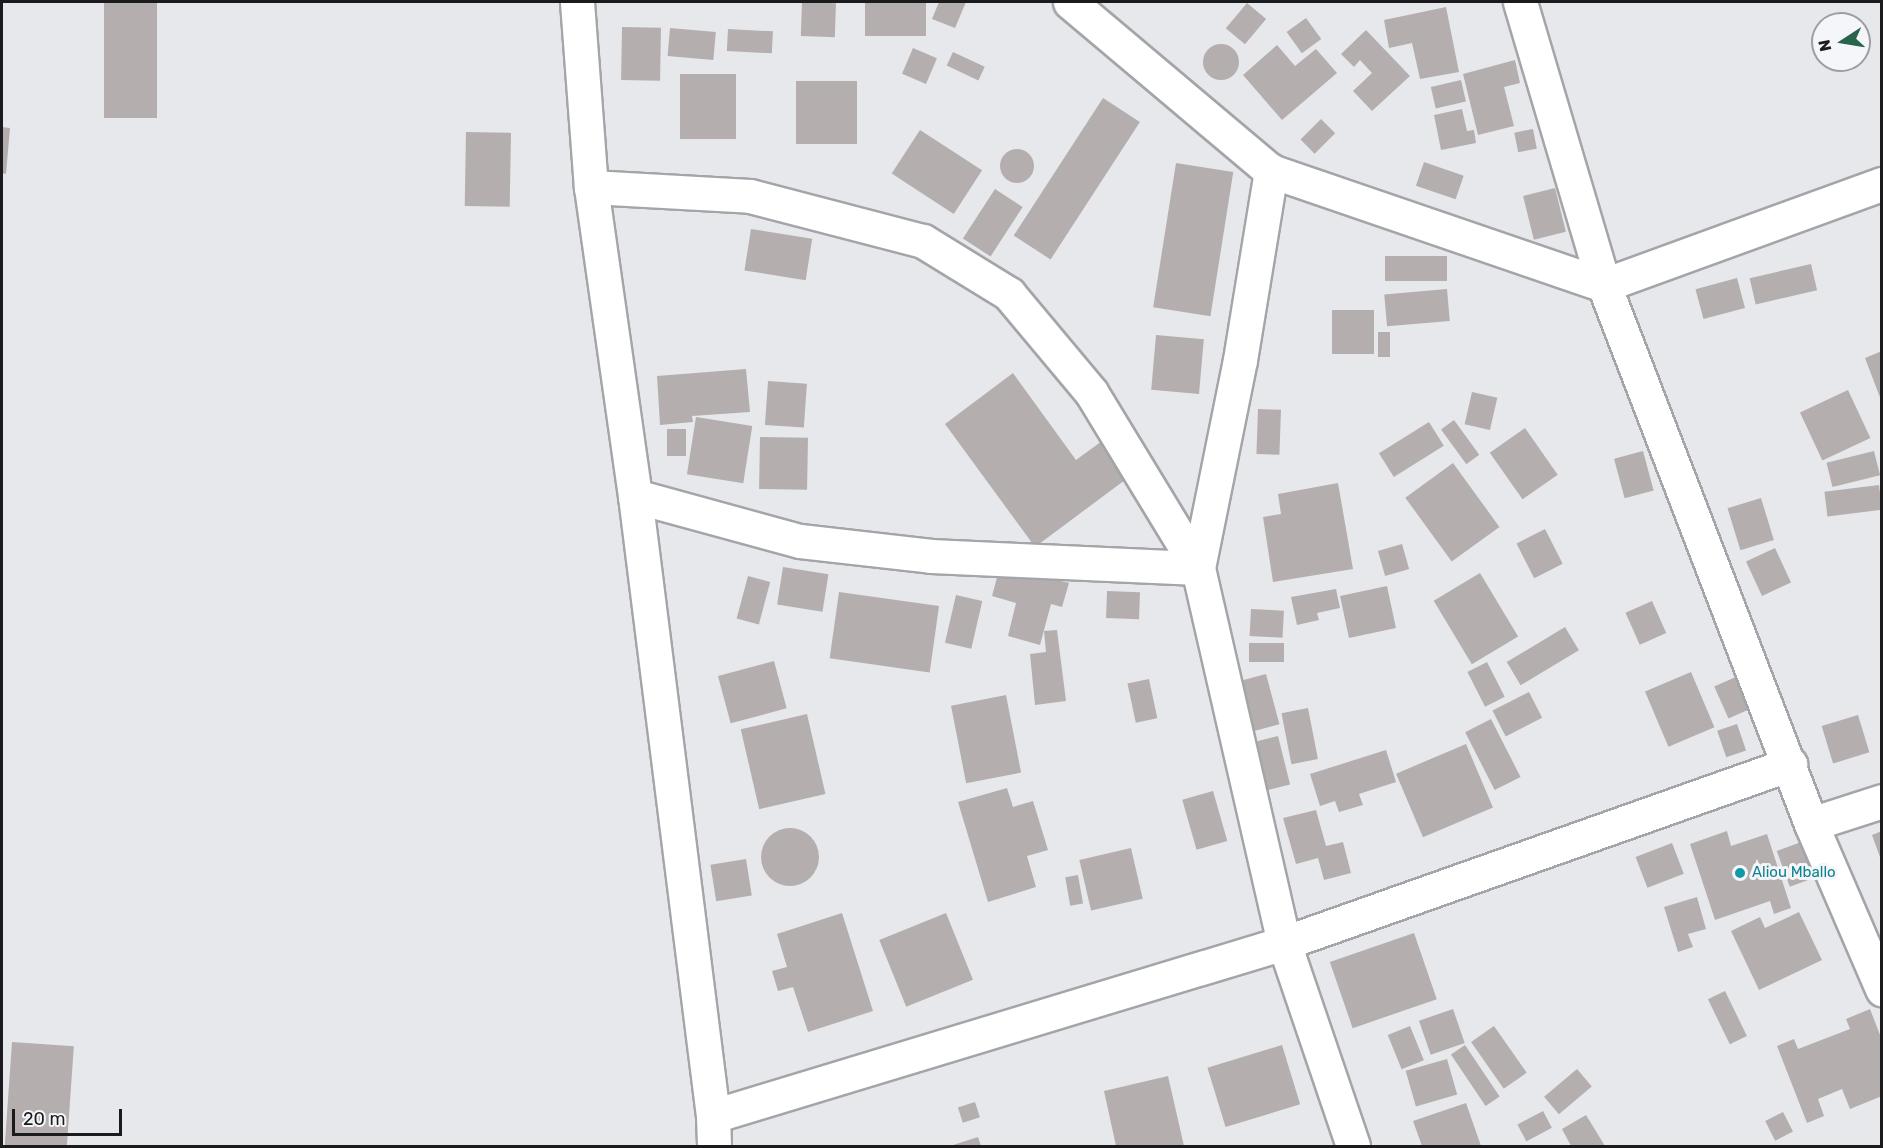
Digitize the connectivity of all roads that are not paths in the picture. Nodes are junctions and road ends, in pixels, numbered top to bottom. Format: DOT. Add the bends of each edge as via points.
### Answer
graph roads {
  1 [pos="577,2"];
  2 [pos="1070,2"];
  3 [pos="1520,2"];
  4 [pos="1271,171"];
  5 [pos="1881,184"];
  6 [pos="591,187"];
  7 [pos="1604,285"];
  8 [pos="635,496"];
  9 [pos="1197,568"];
  10 [pos="1790,764"];
  11 [pos="1881,801"];
  12 [pos="1811,824"];
  13 [pos="1284,943"];
  14 [pos="1881,989"];
  15 [pos="714,1131"];
  16 [pos="1353,1146"];
  1 -- 6 [label="street"];
  2 -- 4 [label="street"];
  3 -- 7 [label="street"];
  4 -- 7 [label="street"];
  4 -- 9 [label="street" via="1240,360"];
  5 -- 7 [label="street"];
  6 -- 8 [label="street"];
  6 -- 9 [label="street" via="750,196 922,241 1009,294 1091,393"];
  7 -- 10 [label="street" via="1686,506"];
  8 -- 9 [label="street" via="800,541 932,556"];
  8 -- 15 [label="street"];
  9 -- 13 [label="street"];
  10 -- 12 [label="street"];
  10 -- 13 [label="street"];
  11 -- 12 [label="street"];
  12 -- 14 [label="street"];
  13 -- 15 [label="street"];
  13 -- 16 [label="street"];
}
